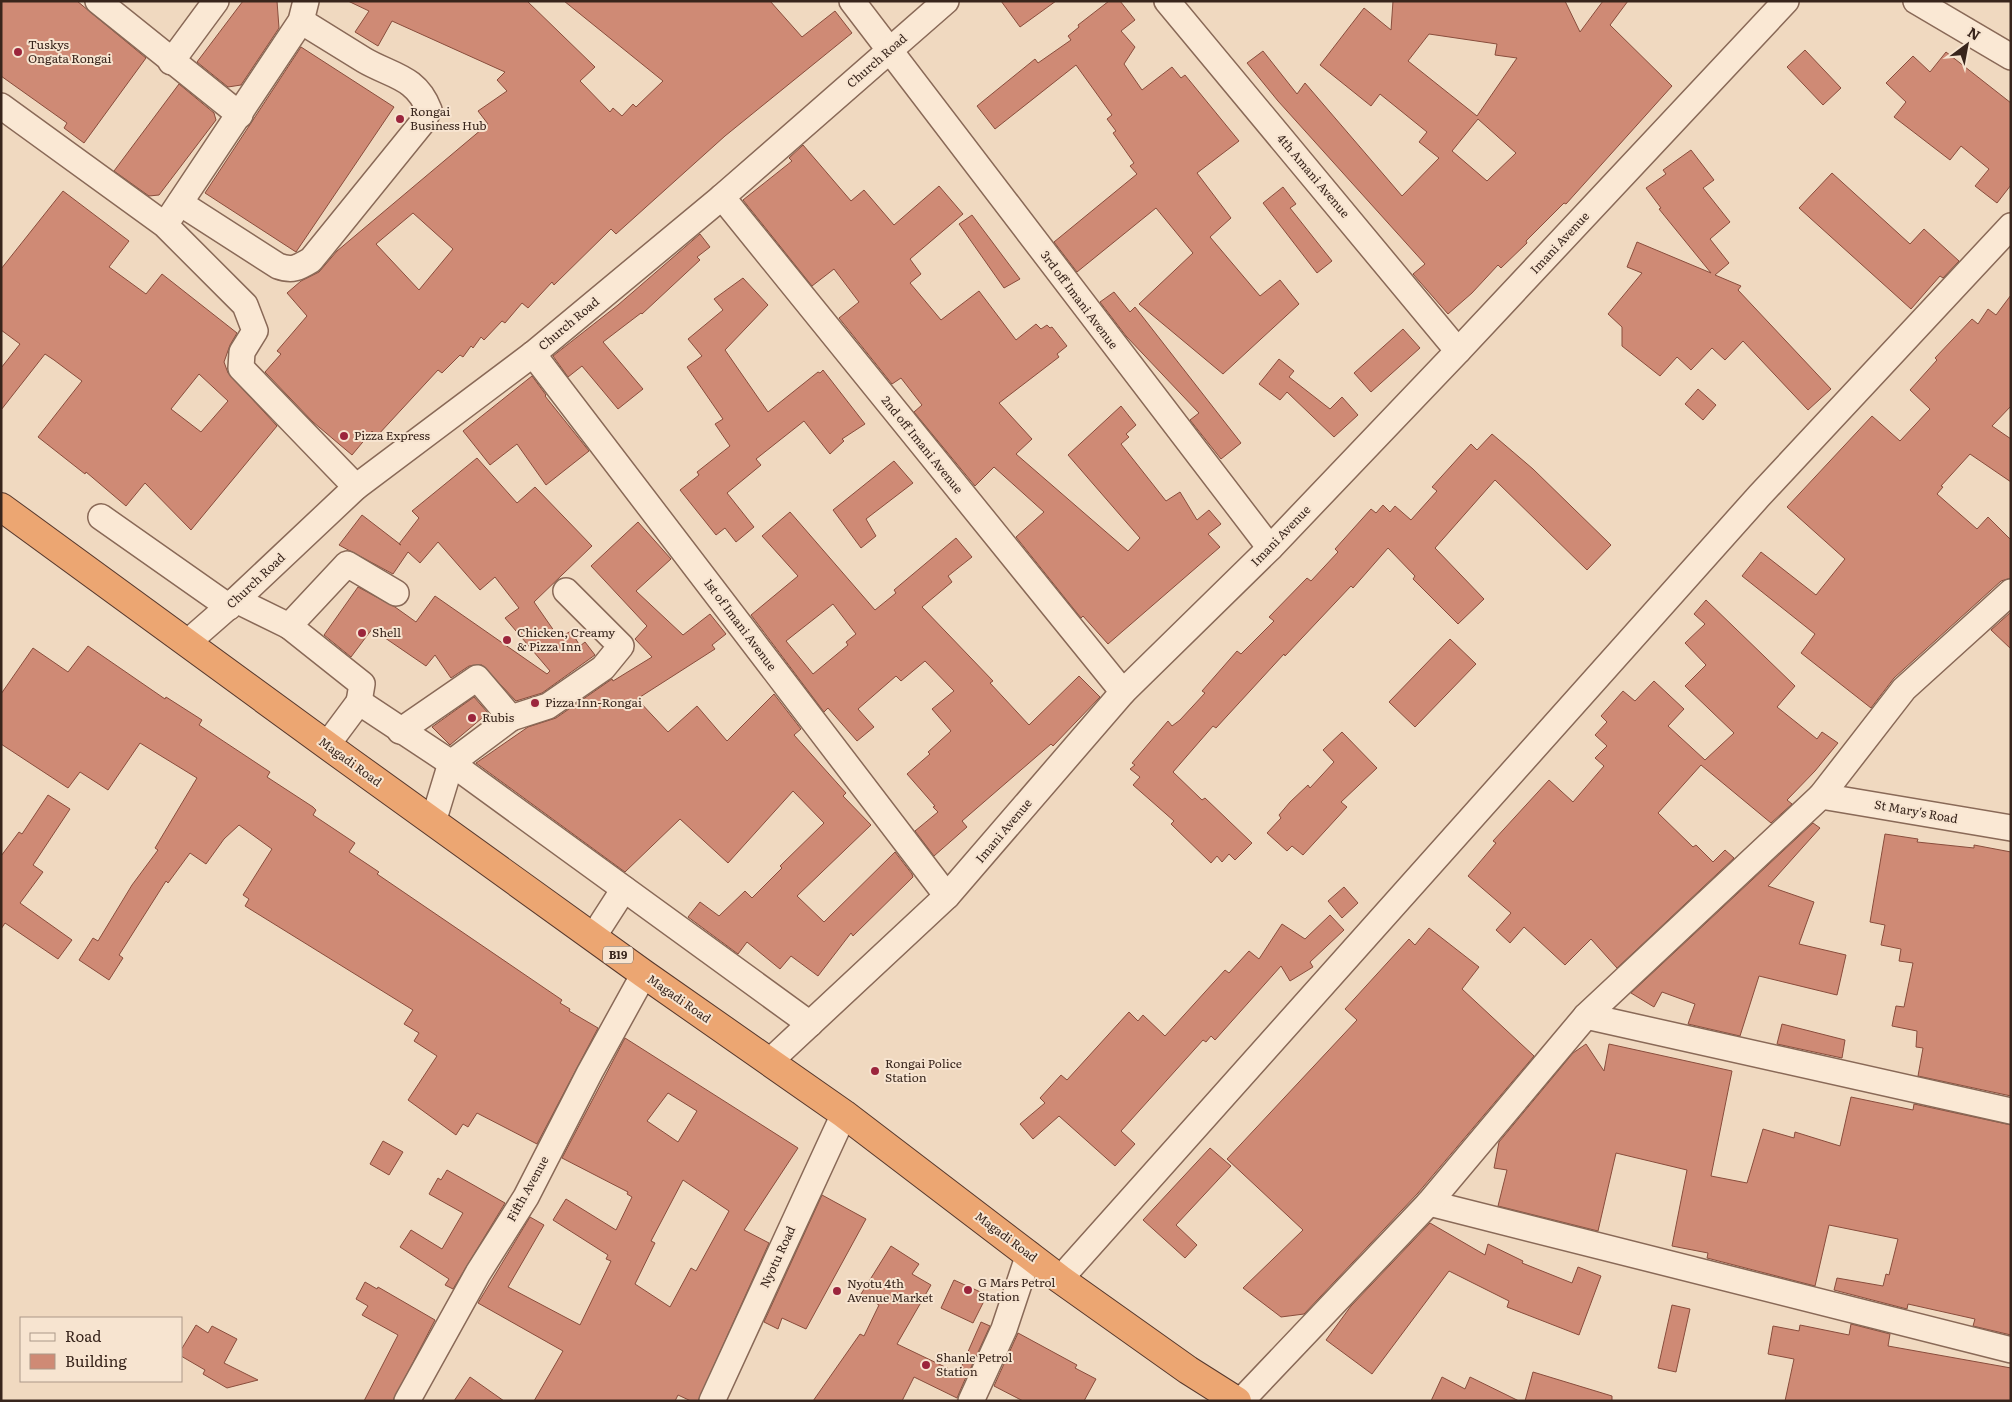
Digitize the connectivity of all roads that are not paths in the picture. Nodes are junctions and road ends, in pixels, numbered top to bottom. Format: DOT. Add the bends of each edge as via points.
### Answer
graph roads {
  1 [pos="98,1"];
  2 [pos="216,1"];
  3 [pos="852,1"];
  4 [pos="946,1"];
  5 [pos="1167,1"];
  6 [pos="1786,1"];
  7 [pos="1916,1"];
  8 [pos="304,11"];
  9 [pos="888,50"];
  10 [pos="2011,57"];
  11 [pos="171,62"];
  12 [pos="1,106"];
  13 [pos="240,115"];
  14 [pos="722,197"];
  15 [pos="180,203"];
  16 [pos="165,225"];
  17 [pos="2011,226"];
  18 [pos="1458,352"];
  19 [pos="534,354"];
  20 [pos="356,487"];
  21 [pos="1,506"];
  22 [pos="101,517"];
  23 [pos="1270,548"];
  24 [pos="566,590"];
  25 [pos="2011,592"];
  26 [pos="396,593"];
  27 [pos="232,604"];
  28 [pos="289,626"];
  29 [pos="188,642"];
  30 [pos="1123,692"];
  31 [pos="359,702"];
  32 [pos="511,718"];
  33 [pos="400,731"];
  34 [pos="327,745"];
  35 [pos="451,762"];
  36 [pos="1821,796"];
  37 [pos="433,822"];
  38 [pos="2011,828"];
  39 [pos="624,889"];
  40 [pos="947,896"];
  41 [pos="593,937"];
  42 [pos="644,974"];
  43 [pos="1586,1016"];
  44 [pos="810,1024"];
  45 [pos="769,1062"];
  46 [pos="2011,1111"];
  47 [pos="844,1114"];
  48 [pos="1429,1203"];
  49 [pos="1029,1254"];
  50 [pos="1060,1279"];
  51 [pos="2011,1350"];
  52 [pos="407,1401"];
  53 [pos="712,1401"];
  54 [pos="971,1401"];
  55 [pos="1239,1401"];
  1 -- 11 [label="street"];
  2 -- 11 [label="street"];
  3 -- 9 [label="street, 3rd off Imani Avenue"];
  4 -- 9 [label="street, Church Road"];
  5 -- 18 [label="street, 4th Amani Avenue"];
  6 -- 18 [label="street, Imani Avenue"];
  7 -- 10 [label="street"];
  8 -- 13 [label="street"];
  8 -- 15 [label="street" via="366,61 414,86 425,98 429,110 422,123 311,260 297,269 278,266"];
  9 -- 14 [label="street, Church Road"];
  9 -- 23 [label="street, 3rd off Imani Avenue"];
  11 -- 13 [label="street"];
  12 -- 16 [label="street"];
  13 -- 15 [label="street"];
  14 -- 19 [label="street, Church Road"];
  14 -- 30 [label="street, 2nd off Imani Avenue"];
  15 -- 16 [label="street"];
  16 -- 20 [label="street" via="245,306 255,331 242,352 241,368"];
  17 -- 50 [label="street" via="1759,496"];
  18 -- 23 [label="street, Imani Avenue"];
  19 -- 20 [label="street, Church Road"];
  19 -- 40 [label="street, 1st of Imani Avenue"];
  20 -- 27 [label="street, Church Road"];
  21 -- 29 [label="highway, Magadi Road / B19"];
  22 -- 27 [label="street"];
  23 -- 30 [label="street, Imani Avenue"];
  24 -- 32 [label="street" via="621,646 604,668 548,706"];
  25 -- 36 [label="street" via="1904,690"];
  26 -- 28 [label="street" via="347,564"];
  27 -- 28 [label="street"];
  27 -- 29 [label="street, Church Road"];
  28 -- 31 [label="street" via="362,684"];
  29 -- 34 [label="highway, Magadi Road / B19"];
  30 -- 40 [label="street, Imani Avenue"];
  31 -- 33 [label="street"];
  31 -- 34 [label="street"];
  32 -- 33 [label="street" via="477,678"];
  32 -- 35 [label="street"];
  33 -- 35 [label="street"];
  34 -- 37 [label="highway, Magadi Road / B19"];
  35 -- 37 [label="street"];
  35 -- 39 [label="street"];
  36 -- 38 [label="street, St Mary's Road"];
  36 -- 43 [label="street"];
  37 -- 41 [label="highway, Magadi Road / B19"];
  39 -- 41 [label="street"];
  39 -- 44 [label="street"];
  40 -- 44 [label="street, Imani Avenue"];
  41 -- 42 [label="highway, Magadi Road / B19"];
  42 -- 45 [label="highway, Magadi Road / B19"];
  42 -- 52 [label="street, Fifth Avenue" via="526,1197 478,1273"];
  43 -- 46 [label="street"];
  43 -- 48 [label="street"];
  44 -- 45 [label="street, Imani Avenue"];
  45 -- 47 [label="highway, Magadi Road / B19"];
  47 -- 49 [label="highway, Magadi Road / B19"];
  47 -- 53 [label="street, Nyotu Road"];
  48 -- 51 [label="street"];
  48 -- 55 [label="street"];
  49 -- 50 [label="highway, Magadi Road / B19"];
  49 -- 54 [label="street" via="1004,1329"];
  50 -- 55 [label="highway, Magadi Road / B19" via="1188,1370"];
}
